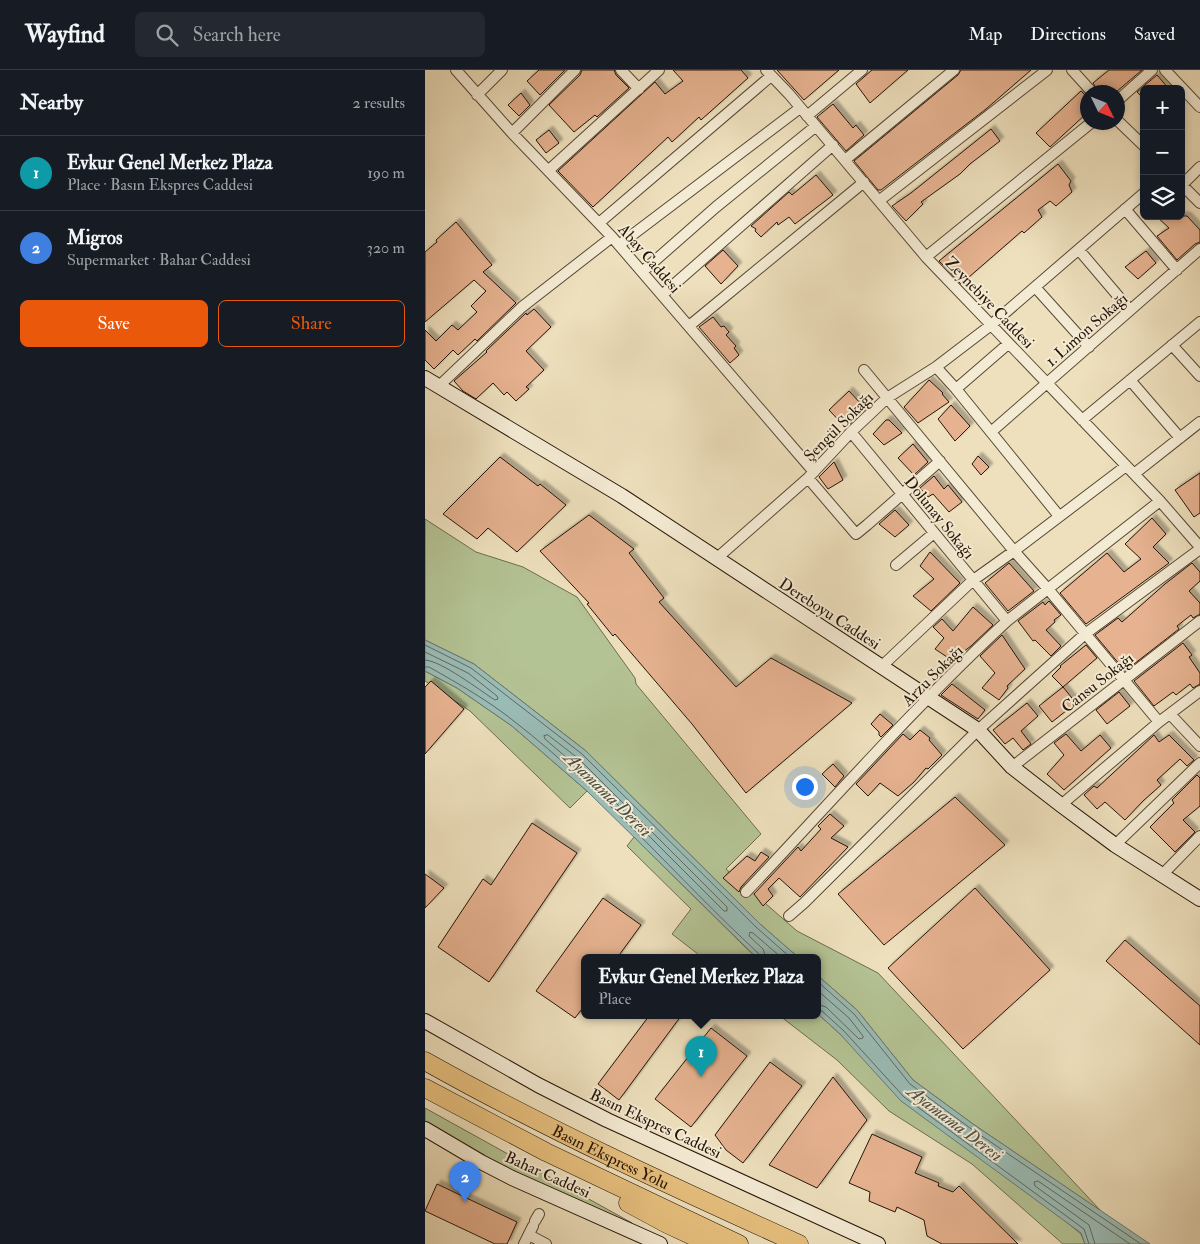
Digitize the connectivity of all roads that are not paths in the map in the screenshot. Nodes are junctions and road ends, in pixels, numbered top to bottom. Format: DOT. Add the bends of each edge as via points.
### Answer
graph roads {
  1 [pos="456,70"];
  2 [pos="502,70"];
  3 [pos="575,70"];
  4 [pos="621,70"];
  5 [pos="659,70"];
  6 [pos="862,70"];
  7 [pos="954,70"];
  8 [pos="1047,70"];
  9 [pos="1072,70"];
  10 [pos="1152,70"];
  11 [pos="1165,70"];
  12 [pos="769,73"];
  13 [pos="1086,85"];
  14 [pos="639,89"];
  15 [pos="477,94"];
  16 [pos="1125,94"];
  17 [pos="1200,107"];
  18 [pos="804,112"];
  19 [pos="816,126"];
  20 [pos="1125,128"];
  21 [pos="1082,130"];
  22 [pos="512,133"];
  23 [pos="1140,142"];
  24 [pos="833,145"];
  25 [pos="845,160"];
  26 [pos="1200,168"];
  27 [pos="549,170"];
  28 [pos="864,182"];
  29 [pos="1185,182"];
  30 [pos="1185,188"];
  31 [pos="1140,196"];
  32 [pos="880,200"];
  33 [pos="1200,203"];
  34 [pos="1125,209"];
  35 [pos="599,223"];
  36 [pos="616,241"];
  37 [pos="1200,249"];
  38 [pos="1079,250"];
  39 [pos="927,257"];
  40 [pos="1177,270"];
  41 [pos="642,272"];
  42 [pos="1035,287"];
  43 [pos="662,295"];
  44 [pos="1130,310"];
  45 [pos="1200,322"];
  46 [pos="991,325"];
  47 [pos="689,326"];
  48 [pos="1008,344"];
  49 [pos="1172,345"];
  50 [pos="1089,347"];
  51 [pos="936,368"];
  52 [pos="864,370"];
  53 [pos="1200,376"];
  54 [pos="425,378"];
  55 [pos="1130,380"];
  56 [pos="1047,383"];
  57 [pos="439,386"];
  58 [pos="956,389"];
  59 [pos="887,398"];
  60 [pos="1082,420"];
  61 [pos="1200,422"];
  62 [pos="851,432"];
  63 [pos="991,432"];
  64 [pos="1180,438"];
  65 [pos="940,461"];
  66 [pos="1126,466"];
  67 [pos="1134,474"];
  68 [pos="811,475"];
  69 [pos="902,494"];
  70 [pos="1159,501"];
  71 [pos="1059,516"];
  72 [pos="934,533"];
  73 [pos="1200,548"];
  74 [pos="1014,551"];
  75 [pos="716,559"];
  76 [pos="896,564"];
  77 [pos="973,580"];
  78 [pos="1048,590"];
  79 [pos="1007,621"];
  80 [pos="1200,621"];
  81 [pos="1085,634"];
  82 [pos="881,668"];
  83 [pos="1123,680"];
  84 [pos="1200,692"];
  85 [pos="928,698"];
  86 [pos="1170,714"];
  87 [pos="1159,722"];
  88 [pos="978,730"];
  89 [pos="1200,746"];
  90 [pos="1200,763"];
  91 [pos="1012,767"];
  92 [pos="1061,805"];
  93 [pos="1199,838"];
  94 [pos="1115,845"];
  95 [pos="1162,875"];
  96 [pos="746,892"];
  97 [pos="1200,899"];
  98 [pos="789,916"];
  99 [pos="425,1021"];
  100 [pos="425,1061"];
  101 [pos="425,1088"];
  102 [pos="425,1129"];
  103 [pos="590,1174"];
  104 [pos="532,1228"];
  105 [pos="546,1244"];
  106 [pos="660,1244"];
  107 [pos="710,1244"];
  108 [pos="739,1244"];
  109 [pos="799,1244"];
  110 [pos="878,1244"];
  1 -- 15 [label="street, Abay Caddesi"];
  2 -- 15 [label="street"];
  3 -- 22 [label="street"];
  4 -- 14 [label="street"];
  5 -- 14 [label="street"];
  6 -- 18 [label="street"];
  7 -- 25 [label="street"];
  8 -- 32 [label="street"];
  9 -- 13 [label="street"];
  10 -- 16 [label="street"];
  11 -- 17 [label="street"];
  12 -- 18 [label="street, Zeynebiye Caddesi"];
  12 -- 35 [label="street"];
  14 -- 27 [label="street"];
  15 -- 22 [label="street, Abay Caddesi"];
  18 -- 19 [label="street, Zeynebiye Caddesi"];
  18 -- 36 [label="street"];
  19 -- 24 [label="street, Zeynebiye Caddesi"];
  19 -- 41 [label="street"];
  20 -- 23 [label="street"];
  21 -- 39 [label="street"];
  22 -- 27 [label="street, Abay Caddesi"];
  24 -- 25 [label="street, Zeynebiye Caddesi"];
  24 -- 43 [label="street"];
  25 -- 28 [label="street, Zeynebiye Caddesi"];
  26 -- 29 [label="street"];
  27 -- 35 [label="street, Abay Caddesi"];
  28 -- 32 [label="street, Zeynebiye Caddesi"];
  28 -- 47 [label="street"];
  30 -- 33 [label="street"];
  31 -- 34 [label="street, Şengül Sokağı"];
  32 -- 39 [label="street, Zeynebiye Caddesi"];
  34 -- 38 [label="street, Şengül Sokağı"];
  34 -- 40 [label="street"];
  35 -- 36 [label="street, Abay Caddesi"];
  36 -- 41 [label="street, Abay Caddesi"];
  36 -- 57 [label="street" via="522,307"];
  37 -- 40 [label="street, 1. Limon Sokağı"];
  38 -- 42 [label="street, Şengül Sokağı"];
  38 -- 44 [label="street"];
  39 -- 46 [label="street, Zeynebiye Caddesi"];
  40 -- 44 [label="street, 1. Limon Sokağı"];
  41 -- 43 [label="street, Abay Caddesi"];
  42 -- 46 [label="street, Şengül Sokağı"];
  42 -- 50 [label="street"];
  43 -- 47 [label="street, Abay Caddesi"];
  44 -- 50 [label="street, 1. Limon Sokağı"];
  45 -- 49 [label="street"];
  46 -- 48 [label="street, Zeynebiye Caddesi"];
  46 -- 51 [label="street, Şengül Sokağı"];
  47 -- 68 [label="street, Abay Caddesi"];
  48 -- 56 [label="street, Zeynebiye Caddesi"];
  48 -- 58 [label="street"];
  49 -- 53 [label="street"];
  49 -- 55 [label="street"];
  50 -- 56 [label="street, 1. Limon Sokağı"];
  51 -- 58 [label="street"];
  51 -- 59 [label="street, Şengül Sokağı"];
  52 -- 59 [label="street"];
  54 -- 57 [label="main road, Dereboyu Caddesi"];
  55 -- 60 [label="street"];
  55 -- 64 [label="street"];
  56 -- 60 [label="street, Zeynebiye Caddesi"];
  56 -- 63 [label="street, 1. Limon Sokağı"];
  57 -- 75 [label="main road, Dereboyu Caddesi" via="622,496"];
  58 -- 63 [label="street"];
  59 -- 62 [label="street, Şengül Sokağı"];
  59 -- 65 [label="street"];
  60 -- 66 [label="street, Zeynebiye Caddesi"];
  61 -- 64 [label="street"];
  62 -- 68 [label="street, Şengül Sokağı"];
  62 -- 69 [label="street, Dolunay Sokağı"];
  63 -- 71 [label="street"];
  64 -- 67 [label="street"];
  65 -- 69 [label="street"];
  65 -- 74 [label="street"];
  66 -- 67 [label="street, Zeynebiye Caddesi"];
  66 -- 71 [label="street"];
  67 -- 70 [label="street, Zeynebiye Caddesi"];
  68 -- 69 [label="street, Abay Caddesi" via="856,534"];
  68 -- 75 [label="street, Şengül Sokağı"];
  69 -- 72 [label="street, Dolunay Sokağı"];
  70 -- 73 [label="street, Zeynebiye Caddesi"];
  70 -- 78 [label="street, Arzu Sokağı"];
  71 -- 74 [label="street"];
  72 -- 76 [label="street"];
  72 -- 77 [label="street, Dolunay Sokağı"];
  73 -- 81 [label="street"];
  74 -- 77 [label="street"];
  74 -- 78 [label="street"];
  75 -- 82 [label="main road, Dereboyu Caddesi"];
  77 -- 79 [label="street, Dolunay Sokağı"];
  77 -- 82 [label="street"];
  78 -- 79 [label="street, Arzu Sokağı"];
  78 -- 81 [label="street"];
  79 -- 85 [label="street, Arzu Sokağı"];
  80 -- 83 [label="street, Cansu Sokağı"];
  81 -- 83 [label="street"];
  81 -- 88 [label="street"];
  82 -- 85 [label="main road, Dereboyu Caddesi"];
  83 -- 87 [label="street"];
  83 -- 91 [label="street, Cansu Sokağı"];
  84 -- 86 [label="street"];
  85 -- 88 [label="main road, Dereboyu Caddesi"];
  85 -- 96 [label="street, Arzu Sokağı"];
  86 -- 87 [label="street"];
  86 -- 89 [label="street"];
  87 -- 92 [label="street"];
  88 -- 91 [label="main road, Dereboyu Caddesi"];
  88 -- 98 [label="street"];
  90 -- 94 [label="street"];
  91 -- 92 [label="main road, Dereboyu Caddesi"];
  92 -- 94 [label="main road, Dereboyu Caddesi"];
  93 -- 95 [label="street"];
  94 -- 95 [label="main road, Dereboyu Caddesi"];
  95 -- 97 [label="main road, Dereboyu Caddesi"];
  99 -- 110 [label="main road, Basın Ekspres Caddesi" via="607,1120"];
  100 -- 109 [label="highway, Basın Ekspress Yolu" via="597,1151"];
  101 -- 103 [label="highway, Basın Ekspress Yolu"];
  102 -- 106 [label="main road, Bahar Caddesi" via="512,1178"];
  103 -- 107 [label="highway" via="635,1208"];
  103 -- 108 [label="highway, Basın Ekspress Yolu"];
  104 -- 105 [label="street"];
}
